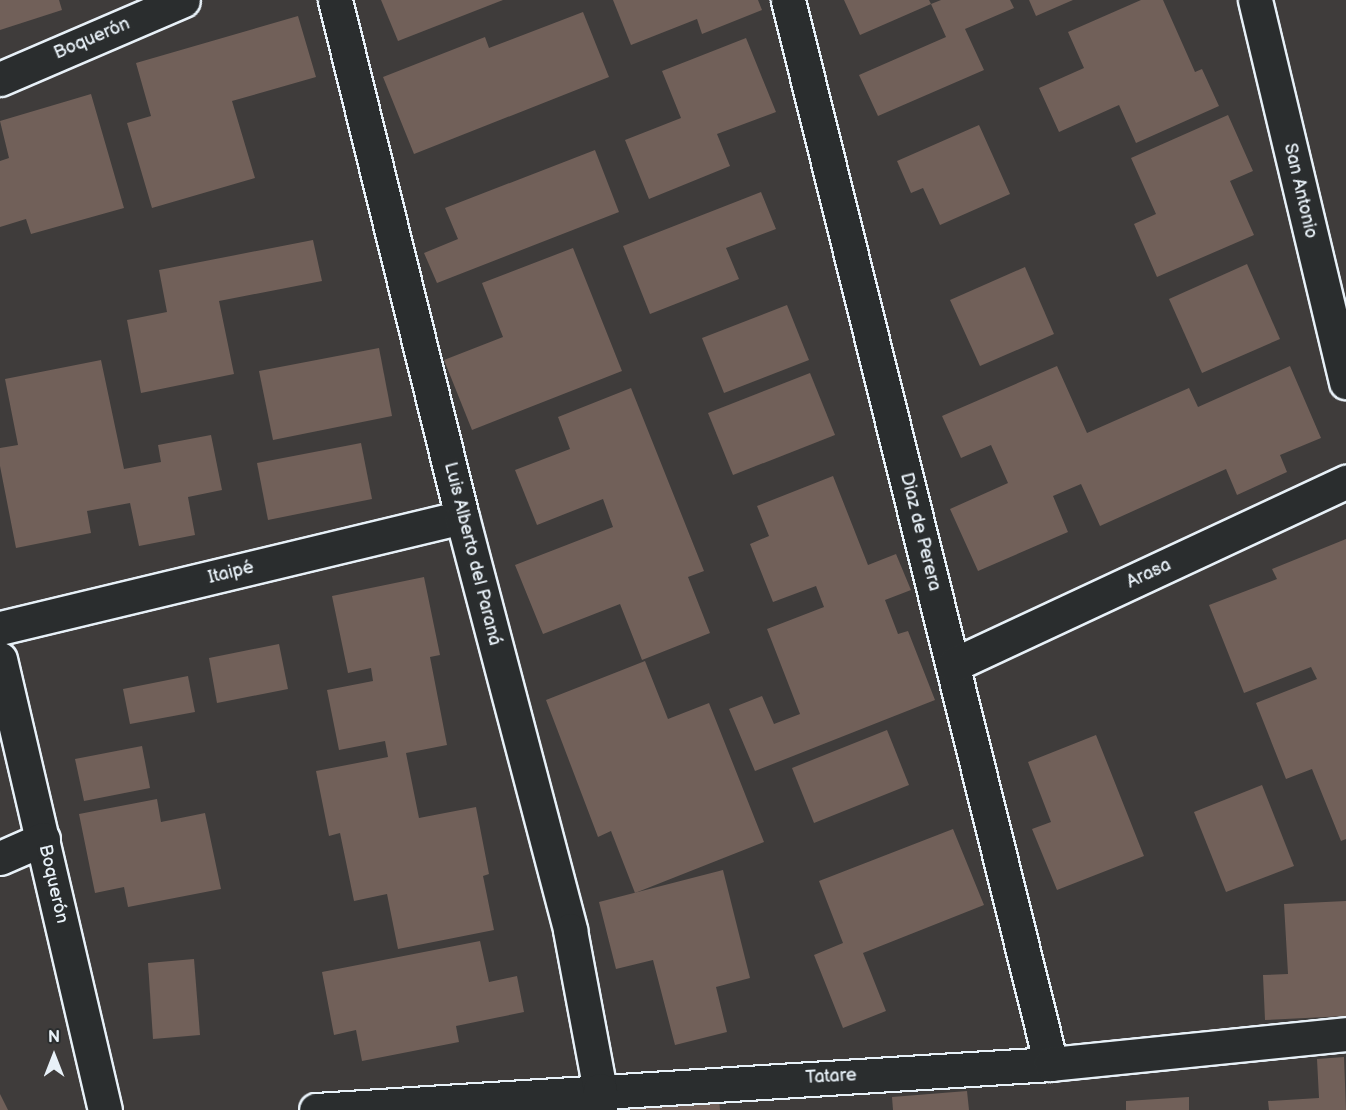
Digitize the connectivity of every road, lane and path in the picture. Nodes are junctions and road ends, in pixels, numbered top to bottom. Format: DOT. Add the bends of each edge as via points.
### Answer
graph roads {
  1 [pos="183,0"];
  2 [pos="335,0"];
  3 [pos="788,0"];
  4 [pos="1255,0"];
  5 [pos="0,79"];
  6 [pos="1346,382"];
  7 [pos="1346,482"];
  8 [pos="462,517"];
  9 [pos="0,628"];
  10 [pos="0,659"];
  11 [pos="953,665"];
  12 [pos="43,839"];
  13 [pos="0,858"];
  14 [pos="1346,1034"];
  15 [pos="1051,1064"];
  16 [pos="600,1100"];
  17 [pos="105,1110"];
  18 [pos="316,1110"];
  1 -- 5 [label="street, Boquerón"];
  2 -- 8 [label="street, Luis Alberto del Paraná"];
  3 -- 11 [label="street, Diaz de Perera"];
  4 -- 6 [label="street, San Antonio"];
  7 -- 11 [label="street, Arasa"];
  8 -- 9 [label="street, Itaipé"];
  8 -- 16 [label="street, Luis Alberto del Paraná" via="570,930"];
  10 -- 12 [label="street, Boquerón"];
  11 -- 15 [label="street, Diaz de Perera"];
  12 -- 13 [label="street"];
  12 -- 17 [label="street, Boquerón"];
  14 -- 15 [label="street, Tatare"];
  15 -- 16 [label="street, Tatare"];
  16 -- 18 [label="street, Tatare"];
}
